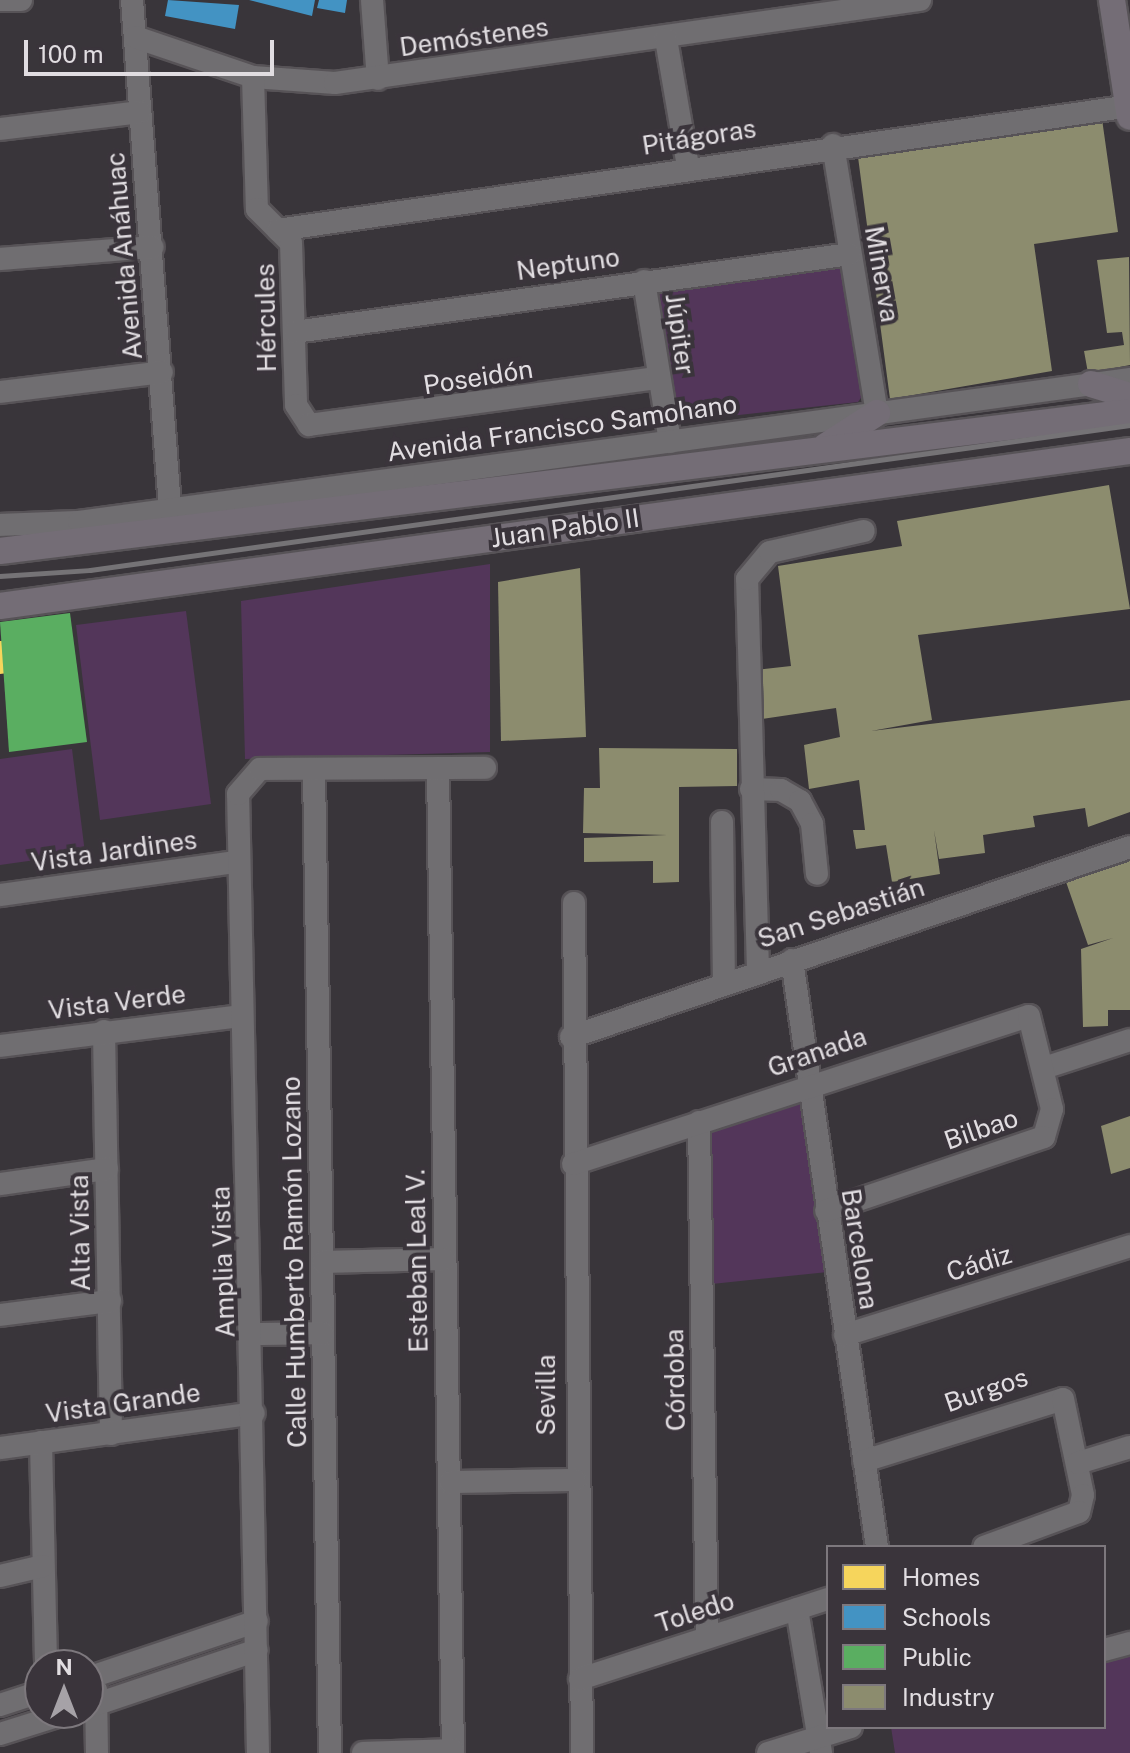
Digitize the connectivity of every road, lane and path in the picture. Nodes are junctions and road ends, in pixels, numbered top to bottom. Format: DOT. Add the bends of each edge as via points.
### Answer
graph roads {
  1 [pos="0,0"];
  2 [pos="21,0"];
  3 [pos="132,0"];
  4 [pos="372,0"];
  5 [pos="920,0"];
  6 [pos="1112,0"];
  7 [pos="135,37"];
  8 [pos="666,39"];
  9 [pos="253,77"];
  10 [pos="378,79"];
  11 [pos="1129,110"];
  12 [pos="140,112"];
  13 [pos="0,129"];
  14 [pos="833,145"];
  15 [pos="688,167"];
  16 [pos="278,230"];
  17 [pos="153,247"];
  18 [pos="850,254"];
  19 [pos="0,259"];
  20 [pos="644,281"];
  21 [pos="295,332"];
  22 [pos="162,372"];
  23 [pos="657,378"];
  24 [pos="1130,379"];
  25 [pos="1091,384"];
  26 [pos="0,392"];
  27 [pos="1130,396"];
  28 [pos="1130,412"];
  29 [pos="877,413"];
  30 [pos="309,425"];
  31 [pos="670,442"];
  32 [pos="1130,451"];
  33 [pos="808,454"];
  34 [pos="170,508"];
  35 [pos="0,525"];
  36 [pos="864,531"];
  37 [pos="0,551"];
  38 [pos="0,606"];
  39 [pos="438,768"];
  40 [pos="485,768"];
  41 [pos="314,770"];
  42 [pos="751,789"];
  43 [pos="722,822"];
  44 [pos="1130,847"];
  45 [pos="236,862"];
  46 [pos="817,874"];
  47 [pos="0,895"];
  48 [pos="574,903"];
  49 [pos="792,960"];
  50 [pos="758,970"];
  51 [pos="724,980"];
  52 [pos="241,1016"];
  53 [pos="104,1031"];
  54 [pos="571,1037"];
  55 [pos="1130,1040"];
  56 [pos="0,1046"];
  57 [pos="1044,1068"];
  58 [pos="805,1085"];
  59 [pos="699,1122"];
  60 [pos="573,1164"];
  61 [pos="107,1169"];
  62 [pos="0,1184"];
  63 [pos="826,1211"];
  64 [pos="1130,1246"];
  65 [pos="444,1259"];
  66 [pos="323,1262"];
  67 [pos="110,1301"];
  68 [pos="0,1315"];
  69 [pos="323,1333"];
  70 [pos="254,1334"];
  71 [pos="845,1335"];
  72 [pos="254,1413"];
  73 [pos="111,1434"];
  74 [pos="41,1442"];
  75 [pos="1130,1447"];
  76 [pos="0,1448"];
  77 [pos="864,1461"];
  78 [pos="1078,1463"];
  79 [pos="575,1480"];
  80 [pos="450,1482"];
  81 [pos="877,1545"];
  82 [pos="989,1545"];
  83 [pos="43,1566"];
  84 [pos="0,1576"];
  85 [pos="826,1600"];
  86 [pos="797,1609"];
  87 [pos="257,1621"];
  88 [pos="707,1637"];
  89 [pos="1130,1643"];
  90 [pos="46,1649"];
  91 [pos="1106,1649"];
  92 [pos="257,1650"];
  93 [pos="104,1672"];
  94 [pos="580,1679"];
  95 [pos="24,1697"];
  96 [pos="104,1701"];
  97 [pos="0,1705"];
  98 [pos="24,1726"];
  99 [pos="94,1729"];
  100 [pos="848,1729"];
  101 [pos="0,1734"];
  102 [pos="820,1745"];
  103 [pos="453,1751"];
  104 [pos="97,1753"];
  105 [pos="258,1753"];
  106 [pos="330,1753"];
  107 [pos="363,1753"];
  108 [pos="582,1753"];
  109 [pos="768,1753"];
  1 -- 2 [label="street"];
  3 -- 7 [label="street, Avenida Anáhuac"];
  4 -- 10 [label="street"];
  5 -- 8 [label="street, Demóstenes"];
  6 -- 11 [label="main road"];
  7 -- 9 [label="street, Demóstenes"];
  7 -- 12 [label="street, Avenida Anáhuac"];
  8 -- 10 [label="street, Demóstenes"];
  8 -- 15 [label="street"];
  9 -- 10 [label="street, Demóstenes"];
  9 -- 16 [label="street, Hércules" via="257,209"];
  11 -- 14 [label="street, Pitágoras"];
  12 -- 13 [label="street"];
  12 -- 17 [label="street, Avenida Anáhuac"];
  14 -- 15 [label="street, Pitágoras"];
  14 -- 18 [label="street, Minerva"];
  15 -- 16 [label="street, Pitágoras"];
  16 -- 21 [label="street, Hércules" via="295,261"];
  17 -- 19 [label="street"];
  17 -- 22 [label="street, Avenida Anáhuac"];
  18 -- 20 [label="street, Neptuno"];
  18 -- 29 [label="street, Minerva"];
  20 -- 21 [label="street, Neptuno"];
  20 -- 23 [label="street, Júpiter"];
  21 -- 30 [label="street, Hércules" via="296,405"];
  22 -- 26 [label="street"];
  22 -- 34 [label="street, Avenida Anáhuac"];
  23 -- 30 [label="street, Poseidón"];
  23 -- 31 [label="street, Júpiter"];
  24 -- 25 [label="street, Avenida Francisco Samohano"];
  25 -- 27 [label="main road"];
  25 -- 29 [label="street, Avenida Francisco Samohano"];
  28 -- 33 [label="main road, Juan Pablo II"];
  29 -- 31 [label="street, Avenida Francisco Samohano"];
  29 -- 33 [label="main road"];
  31 -- 34 [label="street, Avenida Francisco Samohano"];
  32 -- 38 [label="main road, Juan Pablo II"];
  33 -- 37 [label="main road, Juan Pablo II"];
  34 -- 35 [label="street, Avenida Francisco Samohano"];
  36 -- 42 [label="street" via="770,552 747,579"];
  39 -- 40 [label="street"];
  39 -- 41 [label="street"];
  39 -- 65 [label="street, Esteban Leal V."];
  41 -- 45 [label="street, Amplia Vista" via="252,773 238,794"];
  41 -- 66 [label="street, Calle Humberto Ramón Lozano"];
  42 -- 46 [label="street" via="781,790 800,801 812,824"];
  42 -- 50 [label="street"];
  43 -- 51 [label="street"];
  44 -- 49 [label="street, San Sebastián"];
  45 -- 47 [label="street, Vista Jardines"];
  45 -- 52 [label="street, Amplia Vista"];
  48 -- 54 [label="street, Sevilla"];
  49 -- 50 [label="street, San Sebastián"];
  49 -- 58 [label="street, Barcelona"];
  50 -- 51 [label="street, San Sebastián"];
  51 -- 54 [label="street, San Sebastián"];
  52 -- 53 [label="street, Vista Verde"];
  52 -- 70 [label="street, Amplia Vista"];
  53 -- 56 [label="street, Vista Verde"];
  53 -- 61 [label="street, Alta Vista"];
  54 -- 60 [label="street, Sevilla"];
  55 -- 57 [label="street"];
  57 -- 58 [label="street, Granada" via="1033,1021 1023,1015"];
  57 -- 63 [label="street, Bilbao" via="1053,1121 1044,1137"];
  58 -- 59 [label="street, Granada"];
  58 -- 63 [label="street, Barcelona"];
  59 -- 60 [label="street, Granada"];
  59 -- 88 [label="street, Córdoba"];
  60 -- 79 [label="street, Sevilla"];
  61 -- 62 [label="street"];
  61 -- 67 [label="street, Alta Vista"];
  63 -- 71 [label="street, Barcelona"];
  64 -- 71 [label="street, Cádiz"];
  65 -- 66 [label="street"];
  65 -- 80 [label="street, Esteban Leal V."];
  66 -- 69 [label="street, Calle Humberto Ramón Lozano"];
  67 -- 68 [label="street"];
  67 -- 73 [label="street, Alta Vista"];
  69 -- 70 [label="street"];
  69 -- 106 [label="street, Calle Humberto Ramón Lozano"];
  70 -- 72 [label="street, Amplia Vista"];
  71 -- 77 [label="street, Barcelona"];
  72 -- 73 [label="street, Vista Grande"];
  72 -- 87 [label="street, Amplia Vista"];
  73 -- 74 [label="street, Vista Grande"];
  74 -- 76 [label="street, Vista Grande"];
  74 -- 83 [label="street"];
  75 -- 78 [label="street"];
  77 -- 78 [label="street, Burgos" via="1053,1397 1070,1407"];
  77 -- 81 [label="street, Barcelona"];
  78 -- 82 [label="street" via="1079,1512"];
  79 -- 80 [label="street"];
  79 -- 94 [label="street, Sevilla"];
  80 -- 103 [label="street, Esteban Leal V."];
  83 -- 84 [label="street"];
  83 -- 90 [label="street"];
  85 -- 86 [label="street, Toledo"];
  86 -- 88 [label="street, Toledo"];
  86 -- 102 [label="street"];
  87 -- 92 [label="street, Amplia Vista"];
  87 -- 93 [label="street"];
  88 -- 94 [label="street, Toledo"];
  89 -- 91 [label="street"];
  92 -- 96 [label="street"];
  92 -- 105 [label="street, Amplia Vista"];
  94 -- 108 [label="street, Sevilla"];
  95 -- 97 [label="street"];
  98 -- 101 [label="street"];
  99 -- 104 [label="street"];
  100 -- 102 [label="street"];
  102 -- 109 [label="street"];
  103 -- 107 [label="street"];
}
